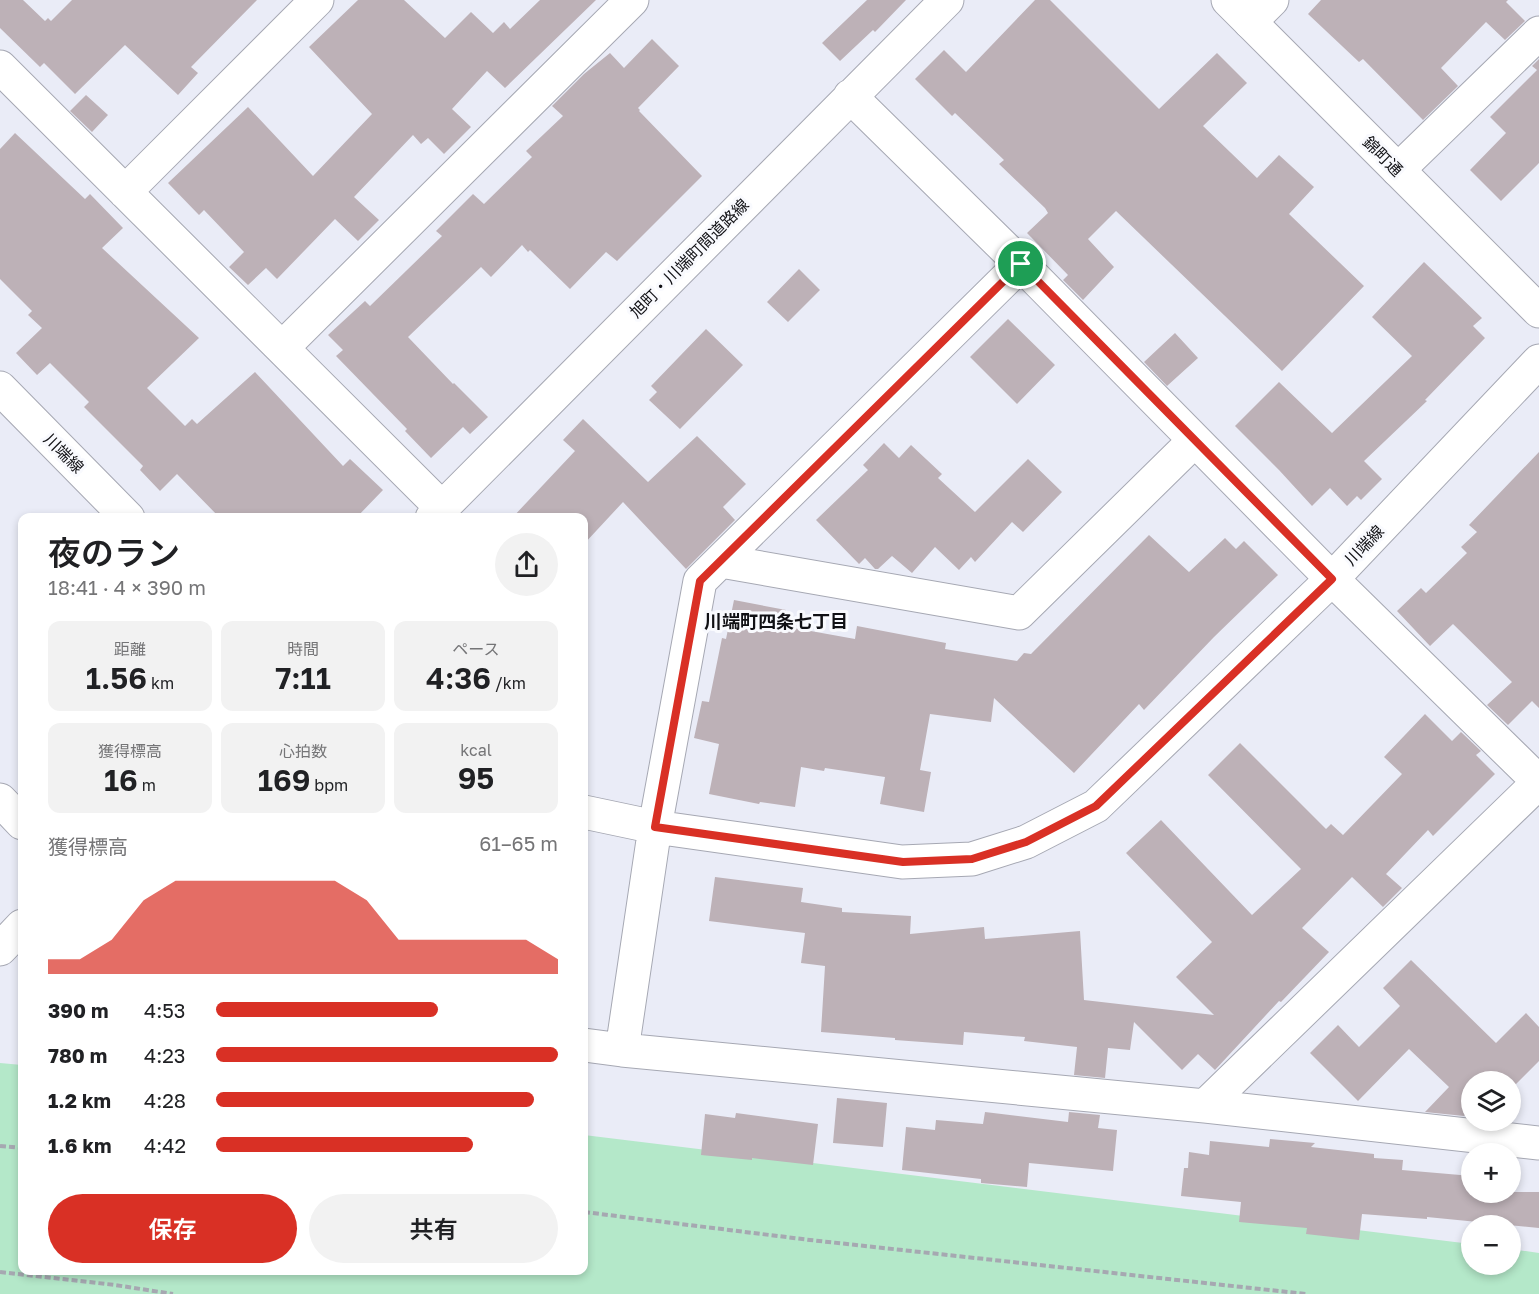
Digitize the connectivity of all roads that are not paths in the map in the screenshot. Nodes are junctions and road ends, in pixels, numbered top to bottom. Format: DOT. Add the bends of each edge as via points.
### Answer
graph roads {
  1 [pos="317,0"];
  2 [pos="632,0"];
  3 [pos="947,0"];
  4 [pos="1250,7"];
  5 [pos="1539,33"];
  6 [pos="0,67"];
  7 [pos="850,96"];
  8 [pos="1398,170"];
  9 [pos="125,192"];
  10 [pos="1021,264"];
  11 [pos="1539,311"];
  12 [pos="282,348"];
  13 [pos="1539,361"];
  14 [pos="0,388"];
  15 [pos="1194,441"];
  16 [pos="123,513"];
  17 [pos="437,513"];
  18 [pos="721,561"];
  19 [pos="1332,579"];
  20 [pos="0,800"];
  21 [pos="588,813"];
  22 [pos="18,819"];
  23 [pos="655,827"];
  24 [pos="18,930"];
  25 [pos="0,949"];
  26 [pos="588,1046"];
  27 [pos="622,1050"];
  28 [pos="1205,1106"];
  29 [pos="1539,1143"];
  1 -- 9 [label="street"];
  2 -- 12 [label="street"];
  3 -- 7 [label="street, 旭町・川端町間道路線"];
  4 -- 8 [label="street, 錦町通"];
  5 -- 8 [label="street"];
  6 -- 9 [label="street"];
  7 -- 10 [label="street"];
  7 -- 17 [label="street, 旭町・川端町間道路線"];
  8 -- 11 [label="street, 錦町通"];
  9 -- 12 [label="street"];
  10 -- 15 [label="street"];
  10 -- 18 [label="street"];
  12 -- 17 [label="street"];
  13 -- 19 [label="street, 川端線"];
  14 -- 16 [label="street, 川端線"];
  15 -- 18 [label="street" via="1019,613"];
  15 -- 19 [label="street"];
  18 -- 23 [label="street" via="700,581"];
  19 -- 23 [label="street, 川端線" via="1096,806 1026,842 972,859 903,862"];
  19 -- 28 [label="street" via="1539,782"];
  20 -- 22 [label="street"];
  21 -- 23 [label="street, 川端線"];
  23 -- 27 [label="street"];
  24 -- 25 [label="street"];
  26 -- 27 [label="street"];
  27 -- 28 [label="street"];
  28 -- 29 [label="street"];
}
